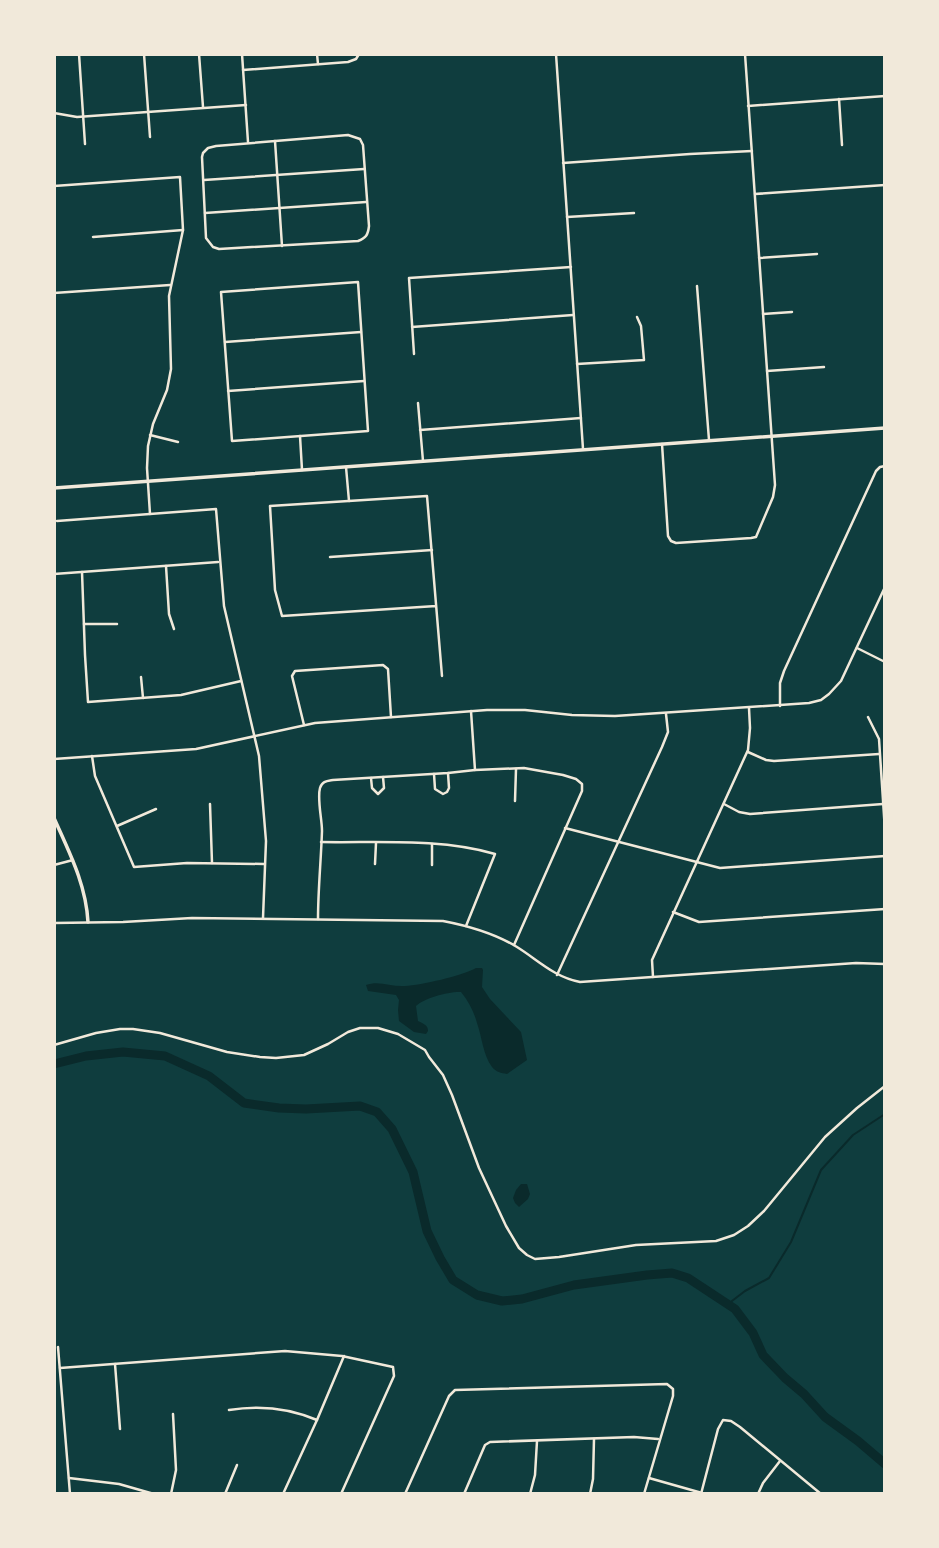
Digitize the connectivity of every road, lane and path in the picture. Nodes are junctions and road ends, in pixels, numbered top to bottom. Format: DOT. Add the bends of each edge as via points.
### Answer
graph roads {
  1 [pos="79,54"];
  2 [pos="144,54"];
  3 [pos="199,54"];
  4 [pos="242,54"];
  5 [pos="317,54"];
  6 [pos="359,54"];
  7 [pos="556,54"];
  8 [pos="745,54"];
  9 [pos="318,64"];
  10 [pos="243,70"];
  11 [pos="885,96"];
  12 [pos="839,99"];
  13 [pos="246,105"];
  14 [pos="748,106"];
  15 [pos="203,107"];
  16 [pos="148,111"];
  17 [pos="54,113"];
  18 [pos="83,117"];
  19 [pos="150,137"];
  20 [pos="275,141"];
  21 [pos="248,142"];
  22 [pos="85,144"];
  23 [pos="842,145"];
  24 [pos="751,151"];
  25 [pos="563,163"];
  26 [pos="364,169"];
  27 [pos="276,176"];
  28 [pos="204,180"];
  29 [pos="885,185"];
  30 [pos="54,186"];
  31 [pos="755,194"];
  32 [pos="366,202"];
  33 [pos="279,207"];
  34 [pos="205,213"];
  35 [pos="634,213"];
  36 [pos="567,217"];
  37 [pos="183,230"];
  38 [pos="93,237"];
  39 [pos="282,246"];
  40 [pos="817,254"];
  41 [pos="759,258"];
  42 [pos="570,267"];
  43 [pos="170,285"];
  44 [pos="697,286"];
  45 [pos="54,293"];
  46 [pos="792,312"];
  47 [pos="763,314"];
  48 [pos="574,315"];
  49 [pos="638,317"];
  50 [pos="412,327"];
  51 [pos="361,332"];
  52 [pos="225,342"];
  53 [pos="414,354"];
  54 [pos="577,364"];
  55 [pos="824,367"];
  56 [pos="767,371"];
  57 [pos="365,381"];
  58 [pos="228,391"];
  59 [pos="418,403"];
  60 [pos="581,418"];
  61 [pos="885,428"];
  62 [pos="421,430"];
  63 [pos="150,435"];
  64 [pos="300,436"];
  65 [pos="772,436"];
  66 [pos="709,441"];
  67 [pos="178,442"];
  68 [pos="662,444"];
  69 [pos="583,450"];
  70 [pos="423,461"];
  71 [pos="885,466"];
  72 [pos="346,467"];
  73 [pos="302,470"];
  74 [pos="148,481"];
  75 [pos="54,488"];
  76 [pos="349,501"];
  77 [pos="150,514"];
  78 [pos="57,521"];
  79 [pos="432,550"];
  80 [pos="330,557"];
  81 [pos="220,562"];
  82 [pos="166,566"];
  83 [pos="82,572"];
  84 [pos="54,574"];
  85 [pos="885,587"];
  86 [pos="879,600"];
  87 [pos="885,603"];
  88 [pos="436,606"];
  89 [pos="84,624"];
  90 [pos="117,624"];
  91 [pos="174,629"];
  92 [pos="857,648"];
  93 [pos="885,663"];
  94 [pos="442,676"];
  95 [pos="141,677"];
  96 [pos="241,681"];
  97 [pos="143,698"];
  98 [pos="780,706"];
  99 [pos="749,708"];
  100 [pos="471,711"];
  101 [pos="666,714"];
  102 [pos="391,718"];
  103 [pos="868,718"];
  104 [pos="304,725"];
  105 [pos="254,737"];
  106 [pos="747,751"];
  107 [pos="879,754"];
  108 [pos="92,757"];
  109 [pos="54,759"];
  110 [pos="516,769"];
  111 [pos="475,770"];
  112 [pos="449,773"];
  113 [pos="434,774"];
  114 [pos="383,777"];
  115 [pos="371,778"];
  116 [pos="515,801"];
  117 [pos="210,804"];
  118 [pos="723,804"];
  119 [pos="883,804"];
  120 [pos="156,809"];
  121 [pos="54,818"];
  122 [pos="117,826"];
  123 [pos="565,828"];
  124 [pos="885,831"];
  125 [pos="321,842"];
  126 [pos="376,843"];
  127 [pos="619,843"];
  128 [pos="432,844"];
  129 [pos="885,856"];
  130 [pos="73,860"];
  131 [pos="696,862"];
  132 [pos="212,863"];
  133 [pos="265,864"];
  134 [pos="375,864"];
  135 [pos="54,865"];
  136 [pos="432,865"];
  137 [pos="885,909"];
  138 [pos="673,912"];
  139 [pos="263,918"];
  140 [pos="318,919"];
  141 [pos="88,922"];
  142 [pos="54,923"];
  143 [pos="466,926"];
  144 [pos="514,945"];
  145 [pos="885,964"];
  146 [pos="557,975"];
  147 [pos="653,977"];
  148 [pos="54,1045"];
  149 [pos="885,1086"];
  150 [pos="58,1347"];
  151 [pos="344,1356"];
  152 [pos="114,1364"];
  153 [pos="60,1368"];
  154 [pos="229,1410"];
  155 [pos="173,1414"];
  156 [pos="317,1420"];
  157 [pos="120,1429"];
  158 [pos="594,1439"];
  159 [pos="659,1440"];
  160 [pos="537,1441"];
  161 [pos="780,1461"];
  162 [pos="237,1465"];
  163 [pos="69,1478"];
  164 [pos="649,1478"];
  165 [pos="701,1493"];
  166 [pos="70,1494"];
  167 [pos="154,1494"];
  168 [pos="170,1494"];
  169 [pos="225,1494"];
  170 [pos="283,1494"];
  171 [pos="341,1494"];
  172 [pos="405,1494"];
  173 [pos="464,1494"];
  174 [pos="530,1494"];
  175 [pos="590,1494"];
  176 [pos="644,1494"];
  177 [pos="758,1494"];
  178 [pos="821,1494"];
  1 -- 18 [label="street"];
  2 -- 16 [label="street"];
  3 -- 15 [label="street"];
  4 -- 10 [label="street"];
  5 -- 9 [label="street"];
  6 -- 9 [label="street" via="348,62"];
  7 -- 25 [label="street"];
  8 -- 14 [label="street"];
  9 -- 10 [label="street"];
  10 -- 13 [label="street"];
  11 -- 12 [label="street"];
  12 -- 14 [label="street"];
  12 -- 23 [label="street"];
  13 -- 15 [label="street"];
  13 -- 21 [label="street"];
  14 -- 24 [label="street"];
  15 -- 16 [label="street"];
  16 -- 18 [label="street"];
  16 -- 19 [label="street"];
  17 -- 18 [label="street"];
  18 -- 22 [label="street"];
  20 -- 21 [label="street"];
  20 -- 26 [label="street" via="355,136 363,145"];
  20 -- 27 [label="street"];
  21 -- 28 [label="street" via="208,148 202,157"];
  24 -- 25 [label="street"];
  24 -- 31 [label="street"];
  25 -- 36 [label="street"];
  26 -- 27 [label="street"];
  26 -- 32 [label="street"];
  27 -- 28 [label="street"];
  27 -- 33 [label="street"];
  28 -- 34 [label="street"];
  29 -- 31 [label="street"];
  30 -- 37 [label="street" via="180,177"];
  31 -- 41 [label="street"];
  32 -- 33 [label="street"];
  32 -- 39 [label="street" via="369,226 365,239"];
  33 -- 34 [label="street"];
  33 -- 39 [label="street"];
  34 -- 39 [label="street" via="206,238 219,249"];
  35 -- 36 [label="street"];
  36 -- 42 [label="street"];
  37 -- 38 [label="street"];
  37 -- 43 [label="street"];
  40 -- 41 [label="street"];
  41 -- 47 [label="street"];
  42 -- 48 [label="street"];
  42 -- 50 [label="street" via="409,278"];
  43 -- 45 [label="street"];
  43 -- 63 [label="street" via="172,369"];
  44 -- 66 [label="street"];
  46 -- 47 [label="street"];
  47 -- 56 [label="street"];
  48 -- 50 [label="street"];
  48 -- 54 [label="street"];
  49 -- 54 [label="street" via="644,360"];
  50 -- 53 [label="street"];
  51 -- 52 [label="street"];
  51 -- 52 [label="street" via="358,282 221,292"];
  51 -- 57 [label="street"];
  52 -- 58 [label="street"];
  54 -- 60 [label="street"];
  55 -- 56 [label="street"];
  56 -- 65 [label="street"];
  57 -- 58 [label="street"];
  57 -- 64 [label="street" via="368,431"];
  58 -- 64 [label="street" via="232,441"];
  59 -- 62 [label="street"];
  60 -- 62 [label="street"];
  60 -- 69 [label="street"];
  61 -- 65 [label="street"];
  62 -- 70 [label="street"];
  63 -- 67 [label="street"];
  63 -- 74 [label="street"];
  64 -- 73 [label="street"];
  65 -- 66 [label="street"];
  65 -- 68 [label="street" via="774,492 756,537 751,538 671,541"];
  66 -- 68 [label="street"];
  68 -- 69 [label="street"];
  69 -- 70 [label="street"];
  70 -- 72 [label="street"];
  71 -- 98 [label="street" via="876,471 784,671"];
  72 -- 73 [label="street"];
  72 -- 76 [label="street"];
  73 -- 74 [label="street"];
  74 -- 75 [label="street"];
  74 -- 77 [label="street"];
  76 -- 79 [label="street" via="428,496"];
  76 -- 88 [label="street" via="270,506 275,590 282,616"];
  77 -- 78 [label="street"];
  77 -- 81 [label="street" via="216,509"];
  79 -- 80 [label="street"];
  79 -- 88 [label="street"];
  81 -- 82 [label="street"];
  81 -- 96 [label="street" via="224,606"];
  82 -- 83 [label="street"];
  82 -- 91 [label="street"];
  83 -- 84 [label="street"];
  83 -- 89 [label="street"];
  85 -- 86 [label="street"];
  86 -- 87 [label="street"];
  86 -- 92 [label="street"];
  88 -- 94 [label="street"];
  89 -- 90 [label="street"];
  89 -- 97 [label="street" via="88,702"];
  92 -- 93 [label="street"];
  92 -- 98 [label="street" via="831,693 810,703"];
  95 -- 97 [label="street"];
  96 -- 97 [label="street" via="181,695"];
  96 -- 105 [label="street"];
  98 -- 99 [label="street"];
  99 -- 101 [label="street"];
  99 -- 106 [label="street"];
  100 -- 101 [label="street"];
  100 -- 102 [label="street"];
  100 -- 111 [label="street"];
  101 -- 127 [label="street" via="667,735"];
  102 -- 104 [label="street"];
  102 -- 104 [label="street" via="386,666 295,671 292,676"];
  103 -- 107 [label="street" via="878,737"];
  104 -- 105 [label="street"];
  105 -- 108 [label="street" via="207,748"];
  105 -- 133 [label="street" via="261,771"];
  106 -- 107 [label="street" via="774,761"];
  106 -- 118 [label="street"];
  107 -- 119 [label="street"];
  108 -- 109 [label="street"];
  108 -- 122 [label="street"];
  110 -- 111 [label="street"];
  110 -- 116 [label="street"];
  110 -- 123 [label="street" via="543,770 581,782 582,791"];
  111 -- 112 [label="street"];
  112 -- 113 [label="street"];
  112 -- 113 [label="street" via="449,788 443,794 435,789"];
  113 -- 114 [label="street"];
  114 -- 115 [label="street"];
  114 -- 115 [label="street" via="384,788 378,794"];
  115 -- 125 [label="street" via="321,785"];
  117 -- 132 [label="street"];
  118 -- 119 [label="street" via="747,814"];
  118 -- 131 [label="street"];
  119 -- 124 [label="street"];
  120 -- 122 [label="street"];
  121 -- 130 [label="street"];
  122 -- 132 [label="street" via="134,866"];
  123 -- 127 [label="street"];
  123 -- 144 [label="street"];
  125 -- 126 [label="street"];
  125 -- 140 [label="street"];
  126 -- 128 [label="street"];
  126 -- 134 [label="street"];
  127 -- 131 [label="street"];
  127 -- 146 [label="street"];
  128 -- 136 [label="street"];
  128 -- 143 [label="street" via="495,854"];
  129 -- 131 [label="street" via="720,868"];
  130 -- 135 [label="street"];
  130 -- 141 [label="street"];
  131 -- 138 [label="street"];
  132 -- 133 [label="street"];
  133 -- 139 [label="street"];
  137 -- 138 [label="street" via="699,922"];
  138 -- 147 [label="street" via="652,960"];
  139 -- 140 [label="street"];
  139 -- 141 [label="street"];
  140 -- 143 [label="street" via="428,920"];
  141 -- 142 [label="street"];
  143 -- 144 [label="street"];
  144 -- 146 [label="street"];
  145 -- 147 [label="street" via="856,962"];
  146 -- 147 [label="street" via="585,982"];
  148 -- 149 [label="street" via="133,1029 268,1058 309,1054 360,1028 398,1034 425,1050 443,1075 506,1226 519,1248 536,1259 636,1245 716,1241 733,1235 764,1211 825,1137"];
  150 -- 153 [label="street"];
  151 -- 152 [label="street" via="277,1352"];
  151 -- 156 [label="street"];
  151 -- 171 [label="street" via="393,1367 394,1371"];
  152 -- 153 [label="street"];
  152 -- 157 [label="street"];
  153 -- 163 [label="street"];
  154 -- 156 [label="street" via="271,1408"];
  155 -- 168 [label="street" via="176,1470"];
  156 -- 170 [label="street"];
  158 -- 159 [label="street"];
  158 -- 160 [label="street"];
  158 -- 175 [label="street"];
  159 -- 164 [label="street"];
  159 -- 172 [label="street" via="674,1391 667,1384 455,1390"];
  160 -- 173 [label="street" via="488,1443"];
  160 -- 174 [label="street"];
  161 -- 165 [label="street" via="731,1421 723,1420"];
  161 -- 177 [label="street"];
  161 -- 178 [label="street"];
  162 -- 169 [label="street"];
  163 -- 166 [label="street"];
  163 -- 167 [label="street"];
  164 -- 165 [label="street"];
  164 -- 176 [label="street"];
}
